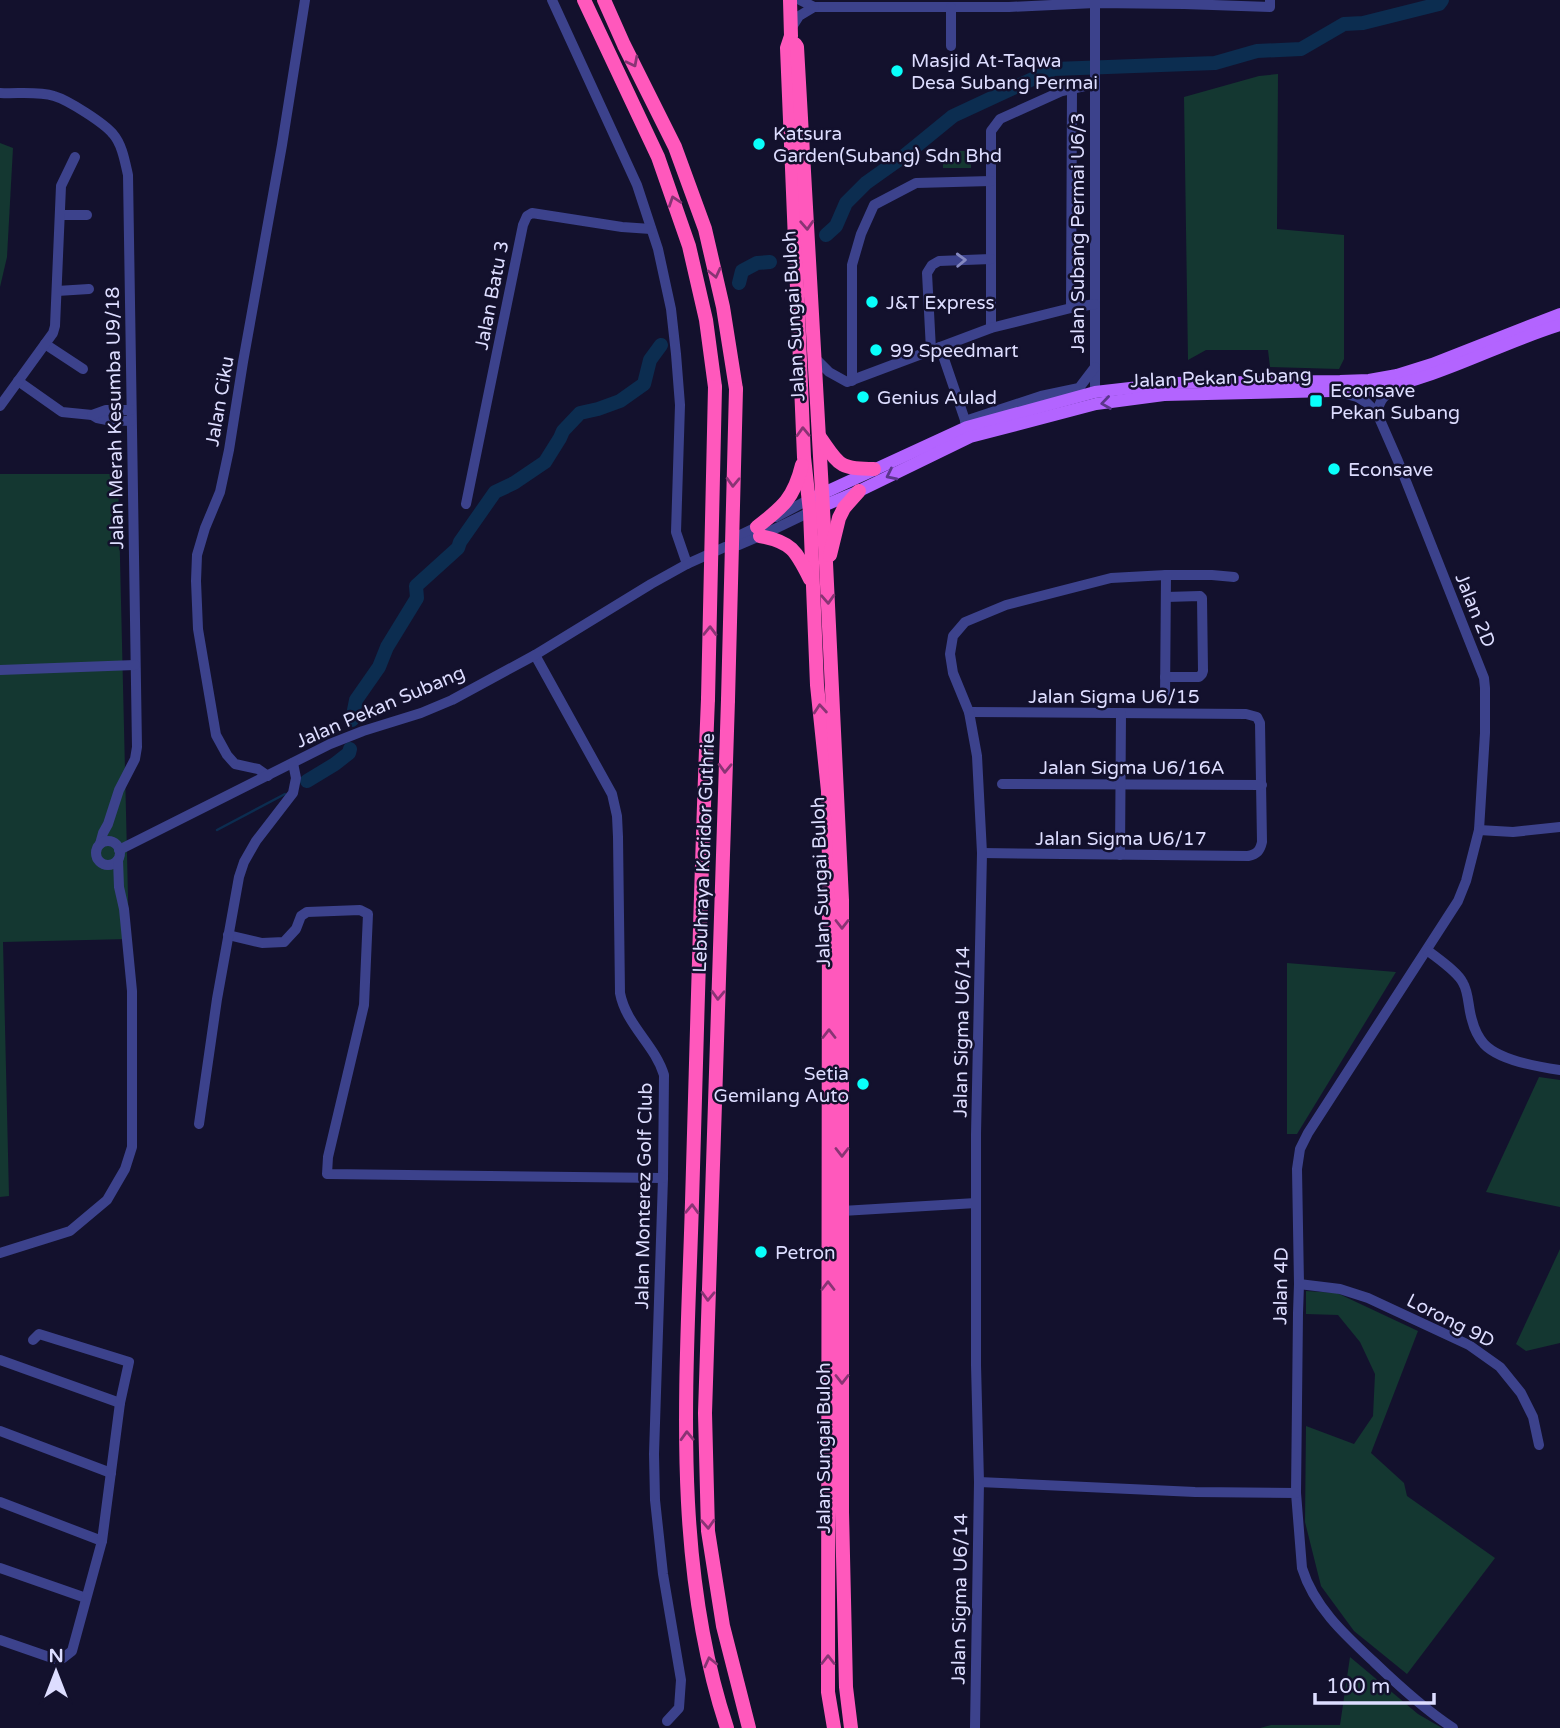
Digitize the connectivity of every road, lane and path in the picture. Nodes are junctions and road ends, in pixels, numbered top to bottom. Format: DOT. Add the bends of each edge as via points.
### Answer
graph roads {
  1 [pos="305,0"];
  2 [pos="552,0"];
  3 [pos="584,0"];
  4 [pos="604,0"];
  5 [pos="790,0"];
  6 [pos="800,0"];
  7 [pos="1095,1"];
  8 [pos="1184,2"];
  9 [pos="831,3"];
  10 [pos="928,4"];
  11 [pos="1009,4"];
  12 [pos="1270,4"];
  13 [pos="814,7"];
  14 [pos="951,7"];
  15 [pos="791,32"];
  16 [pos="951,46"];
  17 [pos="1094,79"];
  18 [pos="1072,89"];
  19 [pos="0,93"];
  20 [pos="75,157"];
  21 [pos="991,181"];
  22 [pos="60,215"];
  23 [pos="87,215"];
  24 [pos="651,229"];
  25 [pos="991,259"];
  26 [pos="89,289"];
  27 [pos="57,291"];
  28 [pos="1095,304"];
  29 [pos="1071,307"];
  30 [pos="1560,314"];
  31 [pos="1560,325"];
  32 [pos="991,328"];
  33 [pos="45,344"];
  34 [pos="936,349"];
  35 [pos="814,357"];
  36 [pos="1095,367"];
  37 [pos="83,369"];
  38 [pos="852,380"];
  39 [pos="18,381"];
  40 [pos="1402,385"];
  41 [pos="1095,392"];
  42 [pos="1339,392"];
  43 [pos="0,406"];
  44 [pos="1377,413"];
  45 [pos="131,416"];
  46 [pos="966,424"];
  47 [pos="818,435"];
  48 [pos="804,457"];
  49 [pos="874,469"];
  50 [pos="859,491"];
  51 [pos="815,503"];
  52 [pos="466,505"];
  53 [pos="758,532"];
  54 [pos="826,563"];
  55 [pos="687,564"];
  56 [pos="1166,575"];
  57 [pos="1234,577"];
  58 [pos="812,584"];
  59 [pos="1166,597"];
  60 [pos="535,655"];
  61 [pos="135,665"];
  62 [pos="0,670"];
  63 [pos="1165,677"];
  64 [pos="1165,699"];
  65 [pos="969,712"];
  66 [pos="1121,713"];
  67 [pos="293,763"];
  68 [pos="268,776"];
  69 [pos="1002,784"];
  70 [pos="1121,785"];
  71 [pos="1262,785"];
  72 [pos="108,824"];
  73 [pos="1560,827"];
  74 [pos="1479,830"];
  75 [pos="100,844"];
  76 [pos="118,851"];
  77 [pos="982,853"];
  78 [pos="1120,855"];
  79 [pos="107,865"];
  80 [pos="118,887"];
  81 [pos="228,936"];
  82 [pos="1427,950"];
  83 [pos="1560,1070"];
  84 [pos="199,1124"];
  85 [pos="663,1178"];
  86 [pos="976,1203"];
  87 [pos="842,1211"];
  88 [pos="0,1253"];
  89 [pos="1299,1284"];
  90 [pos="33,1340"];
  91 [pos="0,1360"];
  92 [pos="120,1403"];
  93 [pos="0,1431"];
  94 [pos="1539,1445"];
  95 [pos="111,1473"];
  96 [pos="979,1482"];
  97 [pos="1296,1493"];
  98 [pos="0,1502"];
  99 [pos="102,1541"];
  100 [pos="0,1569"];
  101 [pos="86,1598"];
  102 [pos="0,1640"];
  103 [pos="667,1721"];
  104 [pos="727,1728"];
  105 [pos="749,1728"];
  106 [pos="834,1728"];
  107 [pos="851,1728"];
  108 [pos="975,1728"];
  109 [pos="1453,1728"];
  1 -- 68 [label="street, Jalan Ciku" via="229,450 220,492 197,555 198,629 216,735 235,764"];
  2 -- 24 [label="street" via="637,186"];
  104 -- 3 [label="highway, Lebuhraya Koridor Guthrie, one-way, bridge" via="697,1603 686,1414 715,387 689,246 658,157"];
  4 -- 105 [label="highway, Lebuhraya Koridor Guthrie, one-way, bridge" via="675,147 705,229 736,389 705,1413 708,1531 723,1626"];
  5 -- 15 [label="highway, Jalan Sungai Buloh"];
  6 -- 13 [label="street"];
  7 -- 8 [label="street"];
  7 -- 11 [label="street"];
  7 -- 17 [label="street, Jalan Subang Permai U6/3"];
  8 -- 12 [label="street"];
  9 -- 10 [label="street"];
  9 -- 13 [label="street"];
  10 -- 14 [label="street"];
  11 -- 14 [label="street"];
  13 -- 15 [label="street" via="800,16"];
  14 -- 16 [label="street"];
  15 -- 35 [label="highway, Jalan Sungai Buloh, one-way" via="797,47"];
  48 -- 15 [label="highway, Jalan Sungai Buloh, one-way" via="787,48"];
  17 -- 18 [label="street"];
  17 -- 28 [label="street, Jalan Subang Permai U6/3"];
  18 -- 21 [label="street" via="1000,120 991,131"];
  18 -- 29 [label="street"];
  19 -- 45 [label="street, Jalan Merah Kesumba U9/18" via="57,96 115,135 128,175"];
  20 -- 22 [label="street" via="61,186"];
  21 -- 25 [label="street"];
  21 -- 38 [label="street" via="916,183 874,205 852,265"];
  22 -- 23 [label="street"];
  22 -- 27 [label="street"];
  24 -- 52 [label="street, Jalan Batu 3" via="532,213 527,216"];
  24 -- 55 [label="street" via="671,309 676,354 680,405 676,532"];
  25 -- 32 [label="street"];
  34 -- 25 [label="street, one-way" via="927,273 939,261"];
  26 -- 27 [label="street"];
  27 -- 33 [label="street" via="55,326"];
  28 -- 29 [label="street"];
  28 -- 36 [label="street, Jalan Subang Permai U6/3"];
  29 -- 32 [label="street"];
  30 -- 41 [label="main road, Jalan Pekan Subang" via="1432,364 1369,380 1174,383"];
  31 -- 40 [label="main road, Jalan Pekan Subang"];
  32 -- 34 [label="street"];
  33 -- 37 [label="street"];
  33 -- 39 [label="street"];
  34 -- 38 [label="street"];
  34 -- 46 [label="street"];
  35 -- 38 [label="street" via="840,380"];
  35 -- 47 [label="highway, Jalan Sungai Buloh"];
  36 -- 41 [label="street, Jalan Subang Permai U6/3"];
  36 -- 46 [label="street" via="1079,388 1041,396"];
  39 -- 43 [label="street"];
  39 -- 45 [label="street" via="62,412 107,420"];
  40 -- 42 [label="main road, Jalan Pekan Subang"];
  40 -- 44 [label="street" via="1385,394"];
  41 -- 46 [label="main road, Jalan Pekan Subang"];
  42 -- 44 [label="street" via="1357,397"];
  42 -- 50 [label="main road, Jalan Pekan Subang, one-way" via="1164,395 1096,404 970,437"];
  44 -- 74 [label="street, Jalan 2D" via="1484,678"];
  45 -- 61 [label="street, Jalan Merah Kesumba U9/18"];
  46 -- 49 [label="main road, Jalan Pekan Subang"];
  47 -- 49 [label="highway" via="844,466"];
  47 -- 51 [label="highway, Jalan Sungai Buloh"];
  48 -- 51 [label="highway, Jalan Sungai Buloh"];
  48 -- 53 [label="highway" via="789,499"];
  49 -- 51 [label="main road, Jalan Pekan Subang"];
  50 -- 51 [label="main road, Jalan Pekan Subang"];
  50 -- 54 [label="highway" via="839,518"];
  51 -- 53 [label="street, Jalan Pekan Subang"];
  51 -- 54 [label="highway, Jalan Sungai Buloh"];
  51 -- 58 [label="highway, Jalan Sungai Buloh"];
  53 -- 55 [label="street, Jalan Pekan Subang" via="736,537"];
  53 -- 58 [label="highway" via="792,549"];
  54 -- 87 [label="highway, Jalan Sungai Buloh, one-way" via="842,900"];
  55 -- 60 [label="street, Jalan Pekan Subang"];
  56 -- 57 [label="street, Jalan Sigma U6/14"];
  56 -- 59 [label="street"];
  56 -- 65 [label="street, Jalan Sigma U6/14" via="1111,578 1006,605 965,622 953,636 950,654"];
  106 -- 58 [label="highway, Jalan Sungai Buloh, one-way" via="828,1692 830,870"];
  59 -- 63 [label="street"];
  59 -- 63 [label="street" via="1202,598 1203,659 1199,677"];
  60 -- 67 [label="street, Jalan Pekan Subang" via="452,700 363,730"];
  60 -- 85 [label="street, Jalan Monterez Golf Club" via="612,794 618,837 620,993 625,1012 664,1075"];
  61 -- 62 [label="street"];
  61 -- 72 [label="street, Jalan Merah Kesumba U9/18" via="135,759 118,790"];
  63 -- 64 [label="street"];
  65 -- 66 [label="street, Jalan Sigma U6/15"];
  65 -- 77 [label="street, Jalan Sigma U6/14" via="977,756"];
  66 -- 70 [label="street"];
  66 -- 71 [label="street, Jalan Sigma U6/15" via="1252,715 1260,723"];
  67 -- 68 [label="street, Jalan Pekan Subang"];
  67 -- 81 [label="street" via="293,793 244,862"];
  68 -- 76 [label="street, Jalan Pekan Subang"];
  69 -- 70 [label="street, Jalan Sigma U6/16A"];
  70 -- 71 [label="street, Jalan Sigma U6/16A"];
  70 -- 78 [label="street"];
  71 -- 78 [label="street, Jalan Sigma U6/17" via="1262,842 1258,851 1248,856"];
  72 -- 75 [label="street, Jalan Merah Kesumba U9/18"];
  72 -- 76 [label="street"];
  73 -- 74 [label="street"];
  74 -- 82 [label="street, Jalan 4D" via="1458,901"];
  75 -- 76 [label="street" via="111,842"];
  75 -- 79 [label="street" via="96,855"];
  76 -- 79 [label="street" via="113,864"];
  76 -- 80 [label="street"];
  77 -- 78 [label="street, Jalan Sigma U6/17"];
  77 -- 86 [label="street, Jalan Sigma U6/14"];
  79 -- 80 [label="street"];
  80 -- 88 [label="street" via="132,991 129,1158 107,1200 70,1231"];
  81 -- 84 [label="street"];
  81 -- 85 [label="street" via="284,942 307,912 360,910 368,914 364,1005 327,1174"];
  82 -- 83 [label="street" via="1460,977 1471,1019 1485,1045 1500,1054"];
  82 -- 89 [label="street, Jalan 4D" via="1300,1149"];
  85 -- 103 [label="street, Jalan Monterez Golf Club" via="655,1500 681,1680 679,1708"];
  86 -- 87 [label="street"];
  86 -- 96 [label="street, Jalan Sigma U6/14"];
  87 -- 107 [label="highway, Jalan Sungai Buloh, one-way" via="842,1512"];
  89 -- 94 [label="street, Lorong 9D" via="1368,1298 1469,1345 1500,1367 1521,1394 1533,1417"];
  89 -- 97 [label="street, Jalan 4D"];
  90 -- 92 [label="street" via="39,1334 129,1362"];
  91 -- 92 [label="street"];
  92 -- 95 [label="street"];
  93 -- 95 [label="street"];
  95 -- 99 [label="street"];
  96 -- 97 [label="street"];
  96 -- 108 [label="street, Jalan Sigma U6/14"];
  97 -- 109 [label="street, Jalan 4D" via="1302,1568 1322,1607 1398,1685"];
  98 -- 99 [label="street"];
  99 -- 101 [label="street"];
  100 -- 101 [label="street"];
  101 -- 102 [label="street" via="72,1651 63,1658"];
}
